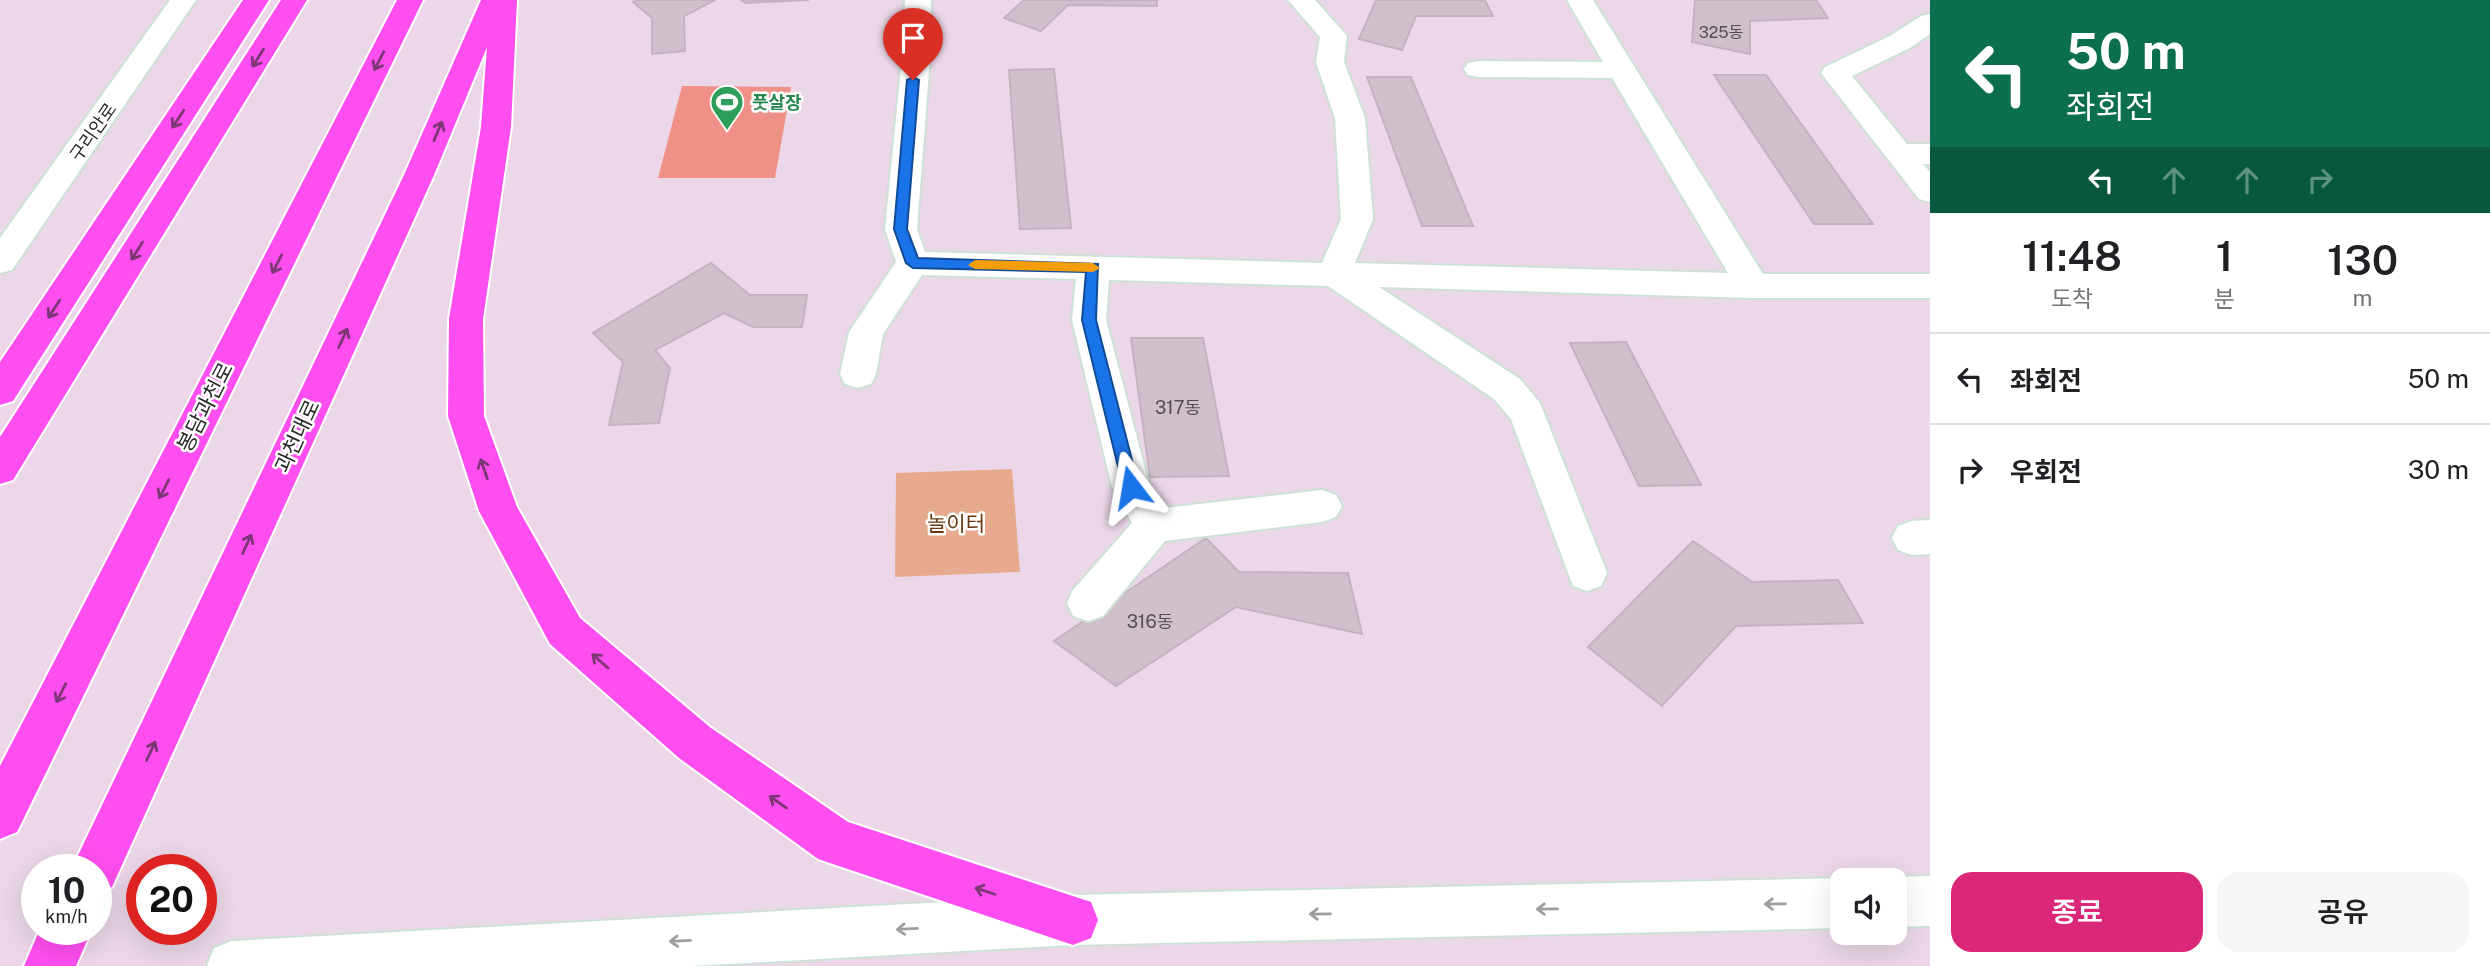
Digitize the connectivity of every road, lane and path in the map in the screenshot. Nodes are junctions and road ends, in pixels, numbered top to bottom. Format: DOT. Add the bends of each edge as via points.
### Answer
graph roads {
  1 [pos="183,0"];
  2 [pos="256,0"];
  3 [pos="294,0"];
  4 [pos="410,0"];
  5 [pos="494,0"];
  6 [pos="504,0"];
  7 [pos="918,0"];
  8 [pos="1301,0"];
  9 [pos="1580,0"];
  10 [pos="1930,22"];
  11 [pos="1478,69"];
  12 [pos="1622,70"];
  13 [pos="1899,154"];
  14 [pos="1930,154"];
  15 [pos="1930,192"];
  16 [pos="2,255"];
  17 [pos="913,263"];
  18 [pos="1093,268"];
  19 [pos="1334,274"];
  20 [pos="1753,286"];
  21 [pos="1930,286"];
  22 [pos="858,374"];
  23 [pos="0,391"];
  24 [pos="0,469"];
  25 [pos="1322,506"];
  26 [pos="1154,526"];
  27 [pos="1587,573"];
  28 [pos="1088,603"];
  29 [pos="0,814"];
  30 [pos="103,854"];
  31 [pos="1930,901"];
  32 [pos="1907,902"];
  33 [pos="1830,903"];
  34 [pos="1073,920"];
  35 [pos="59,945"];
  36 [pos="49,966"];
  37 [pos="232,966"];
  1 -- 16 [label="street, 구리안로"];
  2 -- 23 [label="highway, one-way"];
  3 -- 24 [label="highway, one-way"];
  4 -- 29 [label="highway, 봉담과천로, one-way"];
  30 -- 5 [label="highway, 과천대로, one-way" via="419,175"];
  34 -- 6 [label="highway, one-way" via="835,842 695,743 565,631 499,511 466,416 466,319 496,127"];
  7 -- 17 [label="street" via="901,229"];
  8 -- 19 [label="street" via="1334,36 1330,62 1350,118 1357,219"];
  9 -- 12 [label="street"];
  10 -- 13 [label="street" via="1836,73"];
  11 -- 12 [label="street"];
  12 -- 20 [label="street"];
  13 -- 14 [label="street"];
  13 -- 15 [label="street"];
  17 -- 18 [label="street"];
  17 -- 22 [label="street" via="866,332"];
  18 -- 19 [label="street"];
  18 -- 26 [label="street" via="1089,320 1131,487"];
  19 -- 20 [label="street"];
  19 -- 27 [label="street" via="1507,389 1527,413"];
  20 -- 21 [label="street"];
  25 -- 26 [label="street"];
  26 -- 28 [label="street"];
  31 -- 32 [label="street"];
  33 -- 34 [label="street, one-way"];
  34 -- 37 [label="street, one-way"];
  35 -- 36 [label="highway"];
}
